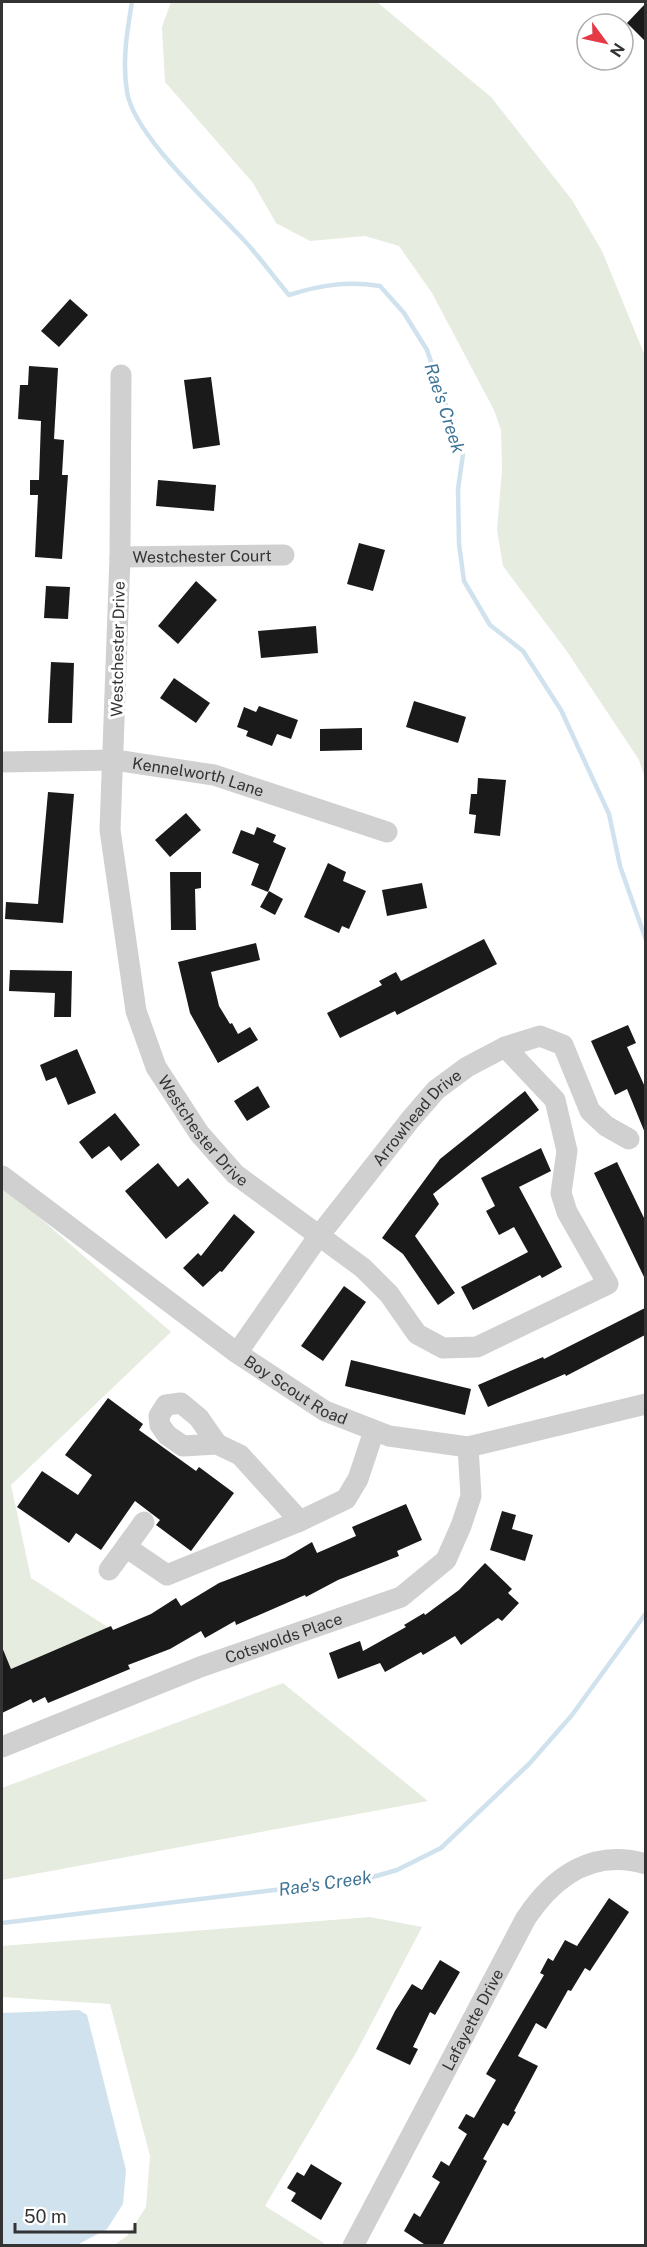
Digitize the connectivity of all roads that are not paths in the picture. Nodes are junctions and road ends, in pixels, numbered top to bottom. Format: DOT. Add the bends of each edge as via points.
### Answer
graph roads {
  1 [pos="121,375"];
  2 [pos="284,555"];
  3 [pos="120,557"];
  4 [pos="115,760"];
  5 [pos="2,762"];
  6 [pos="387,832"];
  7 [pos="505,1047"];
  8 [pos="629,1139"];
  9 [pos="2,1176"];
  10 [pos="318,1237"];
  11 [pos="237,1353"];
  12 [pos="645,1404"];
  13 [pos="374,1431"];
  14 [pos="217,1444"];
  15 [pos="468,1448"];
  16 [pos="300,1521"];
  17 [pos="144,1522"];
  18 [pos="126,1547"];
  19 [pos="109,1570"];
  20 [pos="2,1747"];
  21 [pos="645,1864"];
  22 [pos="353,2246"];
  1 -- 3 [label="street, Westchester Drive"];
  2 -- 3 [label="street, Westchester Court"];
  3 -- 4 [label="street, Westchester Drive"];
  4 -- 5 [label="street, Kennelworth Lane"];
  4 -- 6 [label="street, Kennelworth Lane" via="214,775"];
  4 -- 10 [label="street, Westchester Drive" via="110,830 136,1011 156,1067 173,1098 235,1174"];
  7 -- 8 [label="street, Arrowhead Drive" via="540,1036 563,1045 590,1111"];
  7 -- 10 [label="street, Arrowhead Drive" via="467,1067 436,1090"];
  7 -- 10 [label="street, Westchester Drive" via="555,1100 567,1151 561,1193 567,1212 608,1284 477,1347 443,1348 417,1334 389,1294 363,1268"];
  9 -- 11 [label="street, Boy Scout Road"];
  10 -- 11 [label="street, Arrowhead Drive"];
  11 -- 13 [label="street, Boy Scout Road" via="325,1411"];
  12 -- 15 [label="street, Boy Scout Road"];
  13 -- 15 [label="street, Boy Scout Road"];
  13 -- 16 [label="street" via="358,1479 346,1500"];
  14 -- 16 [label="street" via="240,1455"];
  15 -- 20 [label="street, Cotswolds Place" via="471,1496 446,1560 401,1597 200,1667"];
  16 -- 18 [label="street" via="168,1575"];
  17 -- 18 [label="street"];
  18 -- 19 [label="street"];
  21 -- 22 [label="street, Lafayette Drive" via="598,1862 557,1880 542,1894"];
}
